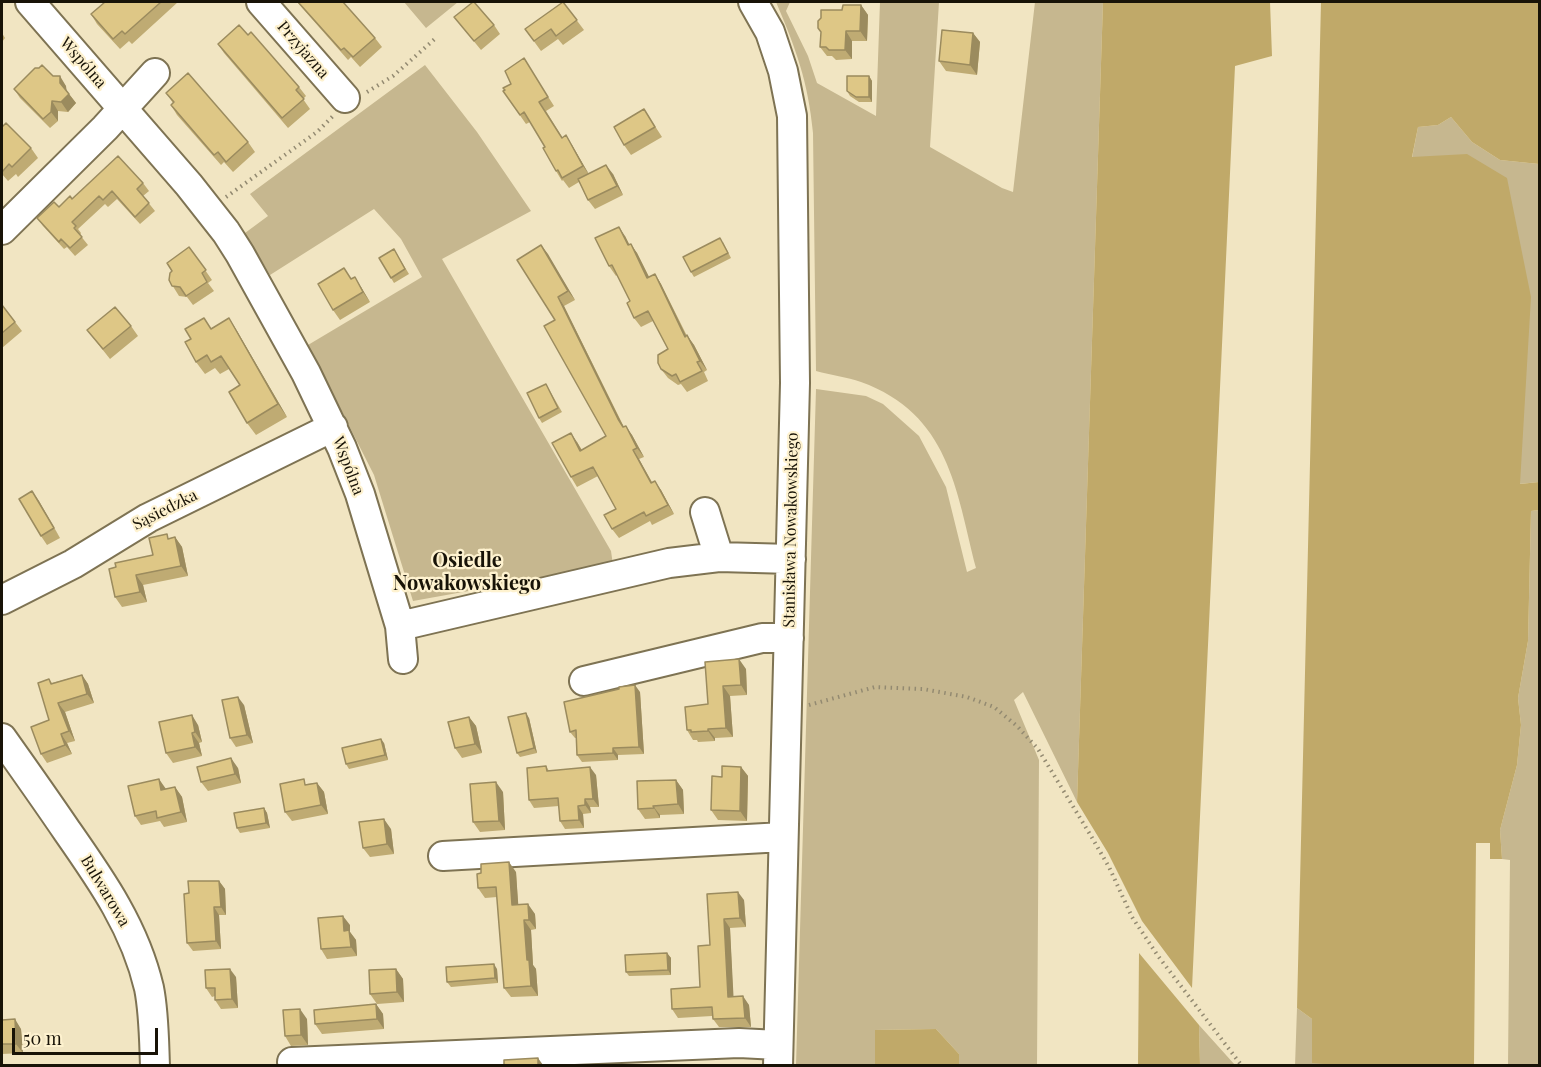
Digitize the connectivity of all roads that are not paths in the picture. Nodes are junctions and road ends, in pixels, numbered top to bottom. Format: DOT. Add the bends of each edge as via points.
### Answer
graph roads {
  1 [pos="261,2"];
  2 [pos="753,2"];
  3 [pos="37,4"];
  4 [pos="155,74"];
  5 [pos="345,98"];
  6 [pos="122,108"];
  7 [pos="2,230"];
  8 [pos="333,427"];
  9 [pos="705,512"];
  10 [pos="719,557"];
  11 [pos="791,559"];
  12 [pos="2,600"];
  13 [pos="400,626"];
  14 [pos="789,638"];
  15 [pos="403,659"];
  16 [pos="584,681"];
  17 [pos="2,738"];
  18 [pos="783,837"];
  19 [pos="444,856"];
  20 [pos="778,1055"];
  21 [pos="292,1062"];
  22 [pos="155,1065"];
  1 -- 5 [label="street, Przyjazna"];
  2 -- 11 [label="street, Stanisława Nowakowskiego" via="770,32 792,116 795,356"];
  3 -- 6 [label="street, Wspólna"];
  4 -- 6 [label="street"];
  6 -- 7 [label="street"];
  6 -- 8 [label="street, Wspólna" via="226,232"];
  8 -- 12 [label="street, Sąsiedzka" via="148,518 73,564"];
  8 -- 13 [label="street, Wspólna" via="360,494"];
  9 -- 10 [label="street"];
  10 -- 11 [label="street"];
  10 -- 13 [label="street" via="669,563"];
  11 -- 14 [label="street, Stanisława Nowakowskiego"];
  13 -- 15 [label="street, Wspólna"];
  14 -- 16 [label="street" via="762,638"];
  14 -- 18 [label="street, Stanisława Nowakowskiego"];
  17 -- 22 [label="street, Bulwarowa" via="96,872 134,939 149,989"];
  18 -- 19 [label="street"];
  18 -- 20 [label="street, Stanisława Nowakowskiego"];
  20 -- 21 [label="street" via="739,1043"];
}
